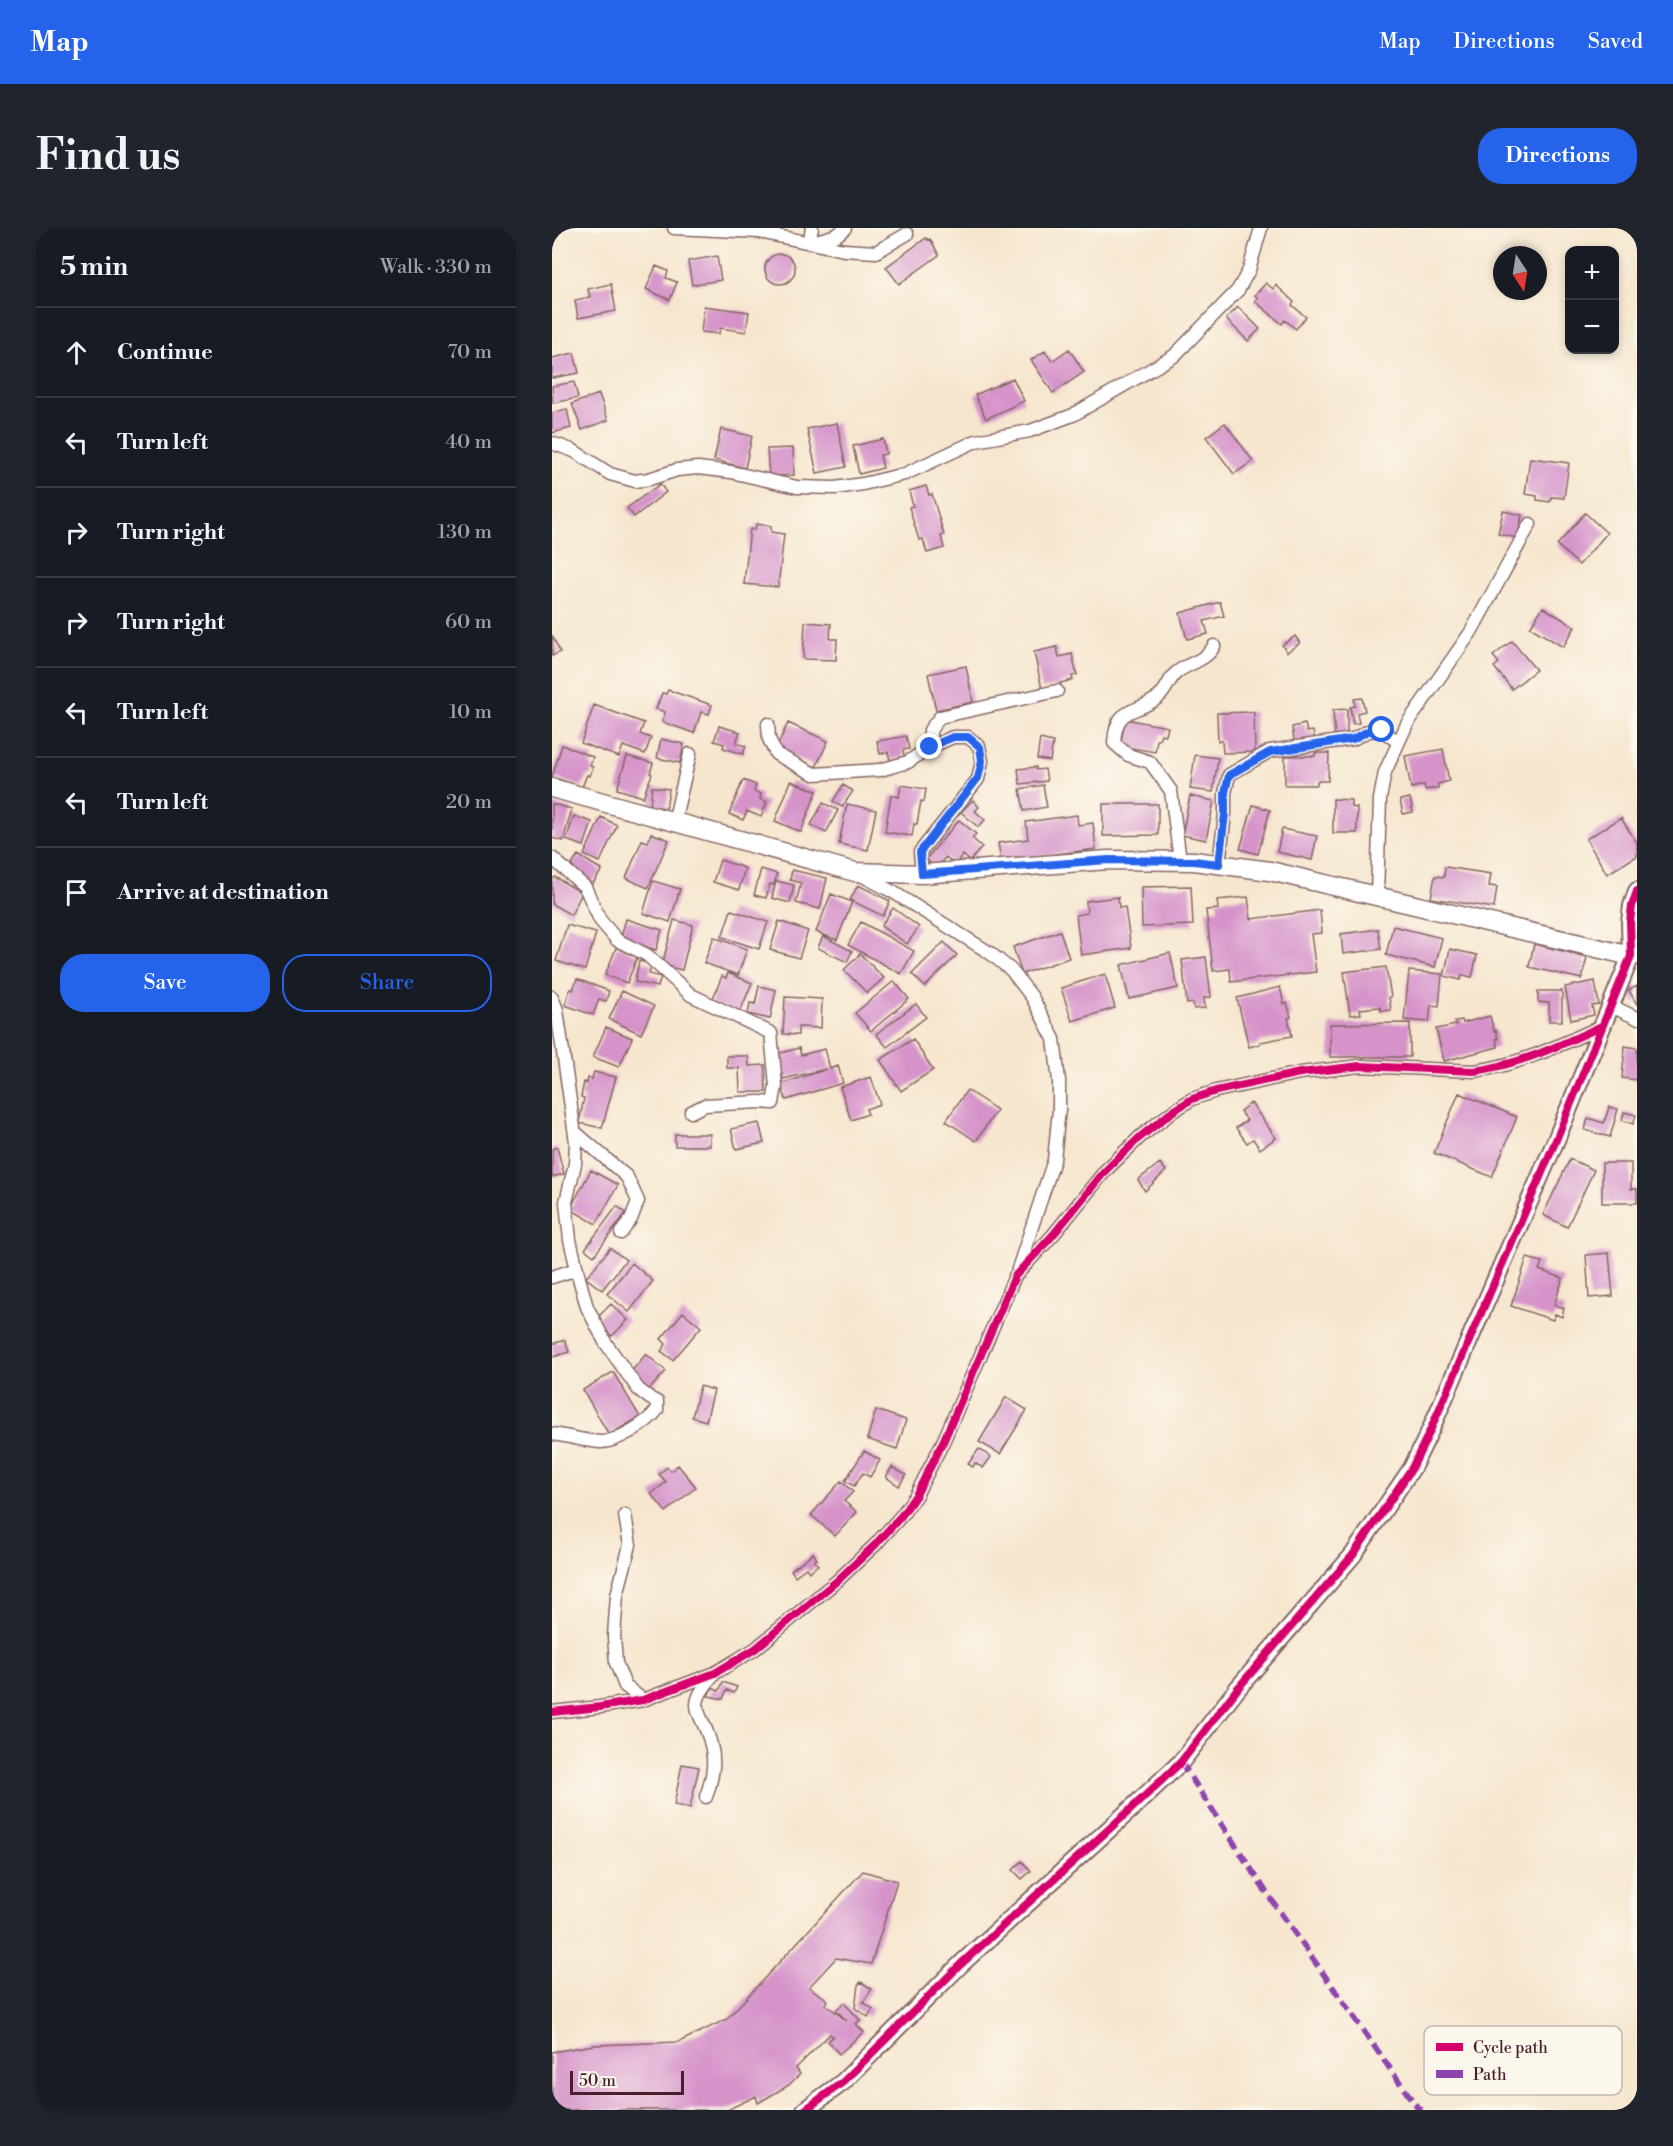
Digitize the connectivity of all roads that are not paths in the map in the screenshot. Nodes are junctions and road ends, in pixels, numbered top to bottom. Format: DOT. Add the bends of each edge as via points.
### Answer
graph roads {
  1 [pos="674,228"];
  2 [pos="812,228"];
  3 [pos="845,228"];
  4 [pos="1261,228"];
  5 [pos="907,234"];
  6 [pos="809,243"];
  7 [pos="552,443"];
  8 [pos="1530,524"];
  9 [pos="1214,646"];
  10 [pos="1057,691"];
  11 [pos="768,724"];
  12 [pos="1398,742"];
  13 [pos="930,747"];
  14 [pos="690,754"];
  15 [pos="552,788"];
  16 [pos="674,822"];
  17 [pos="552,858"];
  18 [pos="1180,861"];
  19 [pos="1219,864"];
  20 [pos="855,872"];
  21 [pos="922,874"];
  22 [pos="1637,891"];
  23 [pos="1377,895"];
  24 [pos="1634,955"];
  25 [pos="552,997"];
  26 [pos="1611,1006"];
  27 [pos="1637,1018"];
  28 [pos="556,1026"];
  29 [pos="1602,1026"];
  30 [pos="692,1112"];
  31 [pos="575,1132"];
  32 [pos="621,1233"];
  33 [pos="577,1269"];
  34 [pos="1015,1276"];
  35 [pos="552,1277"];
  36 [pos="552,1434"];
  37 [pos="625,1515"];
  38 [pos="715,1673"];
  39 [pos="643,1700"];
  40 [pos="552,1712"];
  41 [pos="706,1797"];
  42 [pos="805,2110"];
  1 -- 6 [label="street" via="759,232"];
  2 -- 6 [label="street"];
  3 -- 6 [label="street" via="837,235"];
  4 -- 7 [label="street" via="1249,270 1238,290 1174,356 1065,418 1030,431 976,441 905,474 835,488 797,487 698,468 635,481 610,474 574,451"];
  5 -- 6 [label="street" via="876,252"];
  8 -- 12 [label="street" via="1471,632 1422,699"];
  9 -- 18 [label="street" via="1208,656 1177,671 1157,699 1119,719 1115,730 1114,743 1128,755 1150,762 1171,791"];
  10 -- 13 [label="street" via="940,717 930,730"];
  11 -- 13 [label="street" via="776,754 814,774 880,770 908,762"];
  12 -- 19 [label="street" via="1382,730 1368,731 1353,739 1270,752 1229,775"];
  12 -- 23 [label="street" via="1382,782"];
  13 -- 21 [label="street" via="953,737 968,737 980,747 982,761 970,791 920,852"];
  14 -- 16 [label="street"];
  15 -- 16 [label="main road"];
  16 -- 20 [label="main road"];
  17 -- 30 [label="street" via="585,887 600,920 618,940 647,955 691,995 771,1034 776,1086 773,1103 705,1105"];
  18 -- 19 [label="main road"];
  18 -- 21 [label="main road" via="1108,860"];
  19 -- 23 [label="main road"];
  20 -- 21 [label="main road"];
  20 -- 34 [label="street" via="1011,970 1032,997 1054,1038 1059,1081 1054,1160"];
  22 -- 24 [label="street" via="1630,922"];
  23 -- 24 [label="main road"];
  24 -- 26 [label="street"];
  25 -- 28 [label="street"];
  26 -- 27 [label="street"];
  26 -- 29 [label="street"];
  28 -- 31 [label="street"];
  29 -- 34 [label="street" via="1518,1063 1491,1069 1348,1068 1300,1073 1192,1099 1140,1137 1105,1171"];
  29 -- 42 [label="street" via="1430,1431 1412,1468 1353,1555 1238,1688 1181,1762 961,1964 843,2082"];
  31 -- 32 [label="street" via="627,1177 638,1201"];
  31 -- 33 [label="street" via="575,1164 566,1202"];
  33 -- 35 [label="street"];
  33 -- 36 [label="street" via="594,1324 638,1389 657,1402 657,1410 648,1421 612,1440 601,1442"];
  34 -- 38 [label="street" via="943,1442 902,1515 838,1580 755,1648"];
  37 -- 39 [label="street" via="630,1545 617,1595 616,1663 625,1686"];
  38 -- 39 [label="street"];
  38 -- 41 [label="street" via="696,1703 714,1761"];
  39 -- 40 [label="street"];
}
